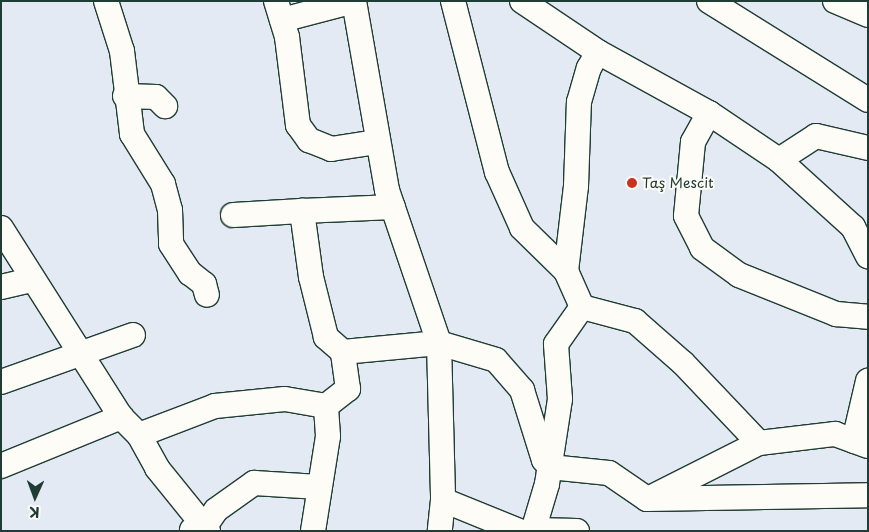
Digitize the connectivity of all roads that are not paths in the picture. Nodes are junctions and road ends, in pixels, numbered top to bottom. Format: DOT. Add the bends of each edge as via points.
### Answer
graph roads {
  1 [pos="106,1"];
  2 [pos="354,1"];
  3 [pos="453,1"];
  4 [pos="522,1"];
  5 [pos="709,1"];
  6 [pos="835,1"];
  7 [pos="866,10"];
  8 [pos="279,11"];
  9 [pos="598,52"];
  10 [pos="126,96"];
  11 [pos="868,100"];
  12 [pos="164,106"];
  13 [pos="709,114"];
  14 [pos="378,142"];
  15 [pos="868,148"];
  16 [pos="779,160"];
  17 [pos="393,208"];
  18 [pos="302,211"];
  19 [pos="233,215"];
  20 [pos="1,228"];
  21 [pos="868,256"];
  22 [pos="566,271"];
  23 [pos="32,280"];
  24 [pos="1,287"];
  25 [pos="207,295"];
  26 [pos="582,307"];
  27 [pos="868,318"];
  28 [pos="134,334"];
  29 [pos="439,343"];
  30 [pos="343,352"];
  31 [pos="81,355"];
  32 [pos="868,381"];
  33 [pos="1,382"];
  34 [pos="326,406"];
  35 [pos="121,417"];
  36 [pos="139,435"];
  37 [pos="759,443"];
  38 [pos="861,444"];
  39 [pos="1,466"];
  40 [pos="550,467"];
  41 [pos="319,487"];
  42 [pos="868,494"];
  43 [pos="647,499"];
  44 [pos="443,500"];
  45 [pos="200,529"];
  46 [pos="528,530"];
  47 [pos="313,531"];
  48 [pos="440,531"];
  49 [pos="577,531"];
  1 -- 10 [label="street" via="122,51"];
  2 -- 8 [label="street"];
  2 -- 14 [label="street"];
  3 -- 22 [label="street" via="496,172 522,228"];
  4 -- 9 [label="street"];
  5 -- 11 [label="street"];
  6 -- 7 [label="street"];
  8 -- 14 [label="street" via="287,38 298,126 309,140 331,149"];
  9 -- 13 [label="street"];
  9 -- 22 [label="street" via="589,68 579,102 576,186"];
  10 -- 12 [label="street" via="156,97"];
  10 -- 25 [label="street" via="132,134 163,184 170,210 171,244 190,272 204,284"];
  13 -- 16 [label="street"];
  13 -- 27 [label="street" via="693,142 686,216 702,248 739,274 836,314"];
  14 -- 17 [label="street"];
  15 -- 16 [label="street" via="816,136"];
  16 -- 21 [label="street" via="853,227"];
  17 -- 18 [label="street"];
  17 -- 29 [label="street"];
  18 -- 19 [label="street"];
  18 -- 30 [label="street" via="311,277 326,338"];
  20 -- 23 [label="street"];
  22 -- 26 [label="street"];
  23 -- 24 [label="street"];
  23 -- 31 [label="street"];
  26 -- 37 [label="street" via="635,321 683,363"];
  26 -- 40 [label="street" via="556,344 560,400"];
  28 -- 31 [label="street"];
  29 -- 30 [label="street"];
  29 -- 40 [label="street" via="496,360 522,390 544,460"];
  29 -- 44 [label="street"];
  30 -- 34 [label="street" via="348,388"];
  31 -- 33 [label="street"];
  31 -- 35 [label="street"];
  32 -- 38 [label="street"];
  34 -- 36 [label="street" via="285,399 215,406"];
  34 -- 41 [label="street" via="328,436"];
  35 -- 36 [label="street"];
  35 -- 39 [label="street"];
  36 -- 45 [label="street" via="157,468"];
  37 -- 38 [label="street" via="835,434"];
  37 -- 43 [label="street"];
  40 -- 43 [label="street" via="609,473"];
  40 -- 46 [label="street"];
  41 -- 45 [label="street" via="254,483 216,510"];
  41 -- 47 [label="street"];
  42 -- 43 [label="street"];
  44 -- 46 [label="street"];
  44 -- 48 [label="street"];
  46 -- 49 [label="street"];
}
